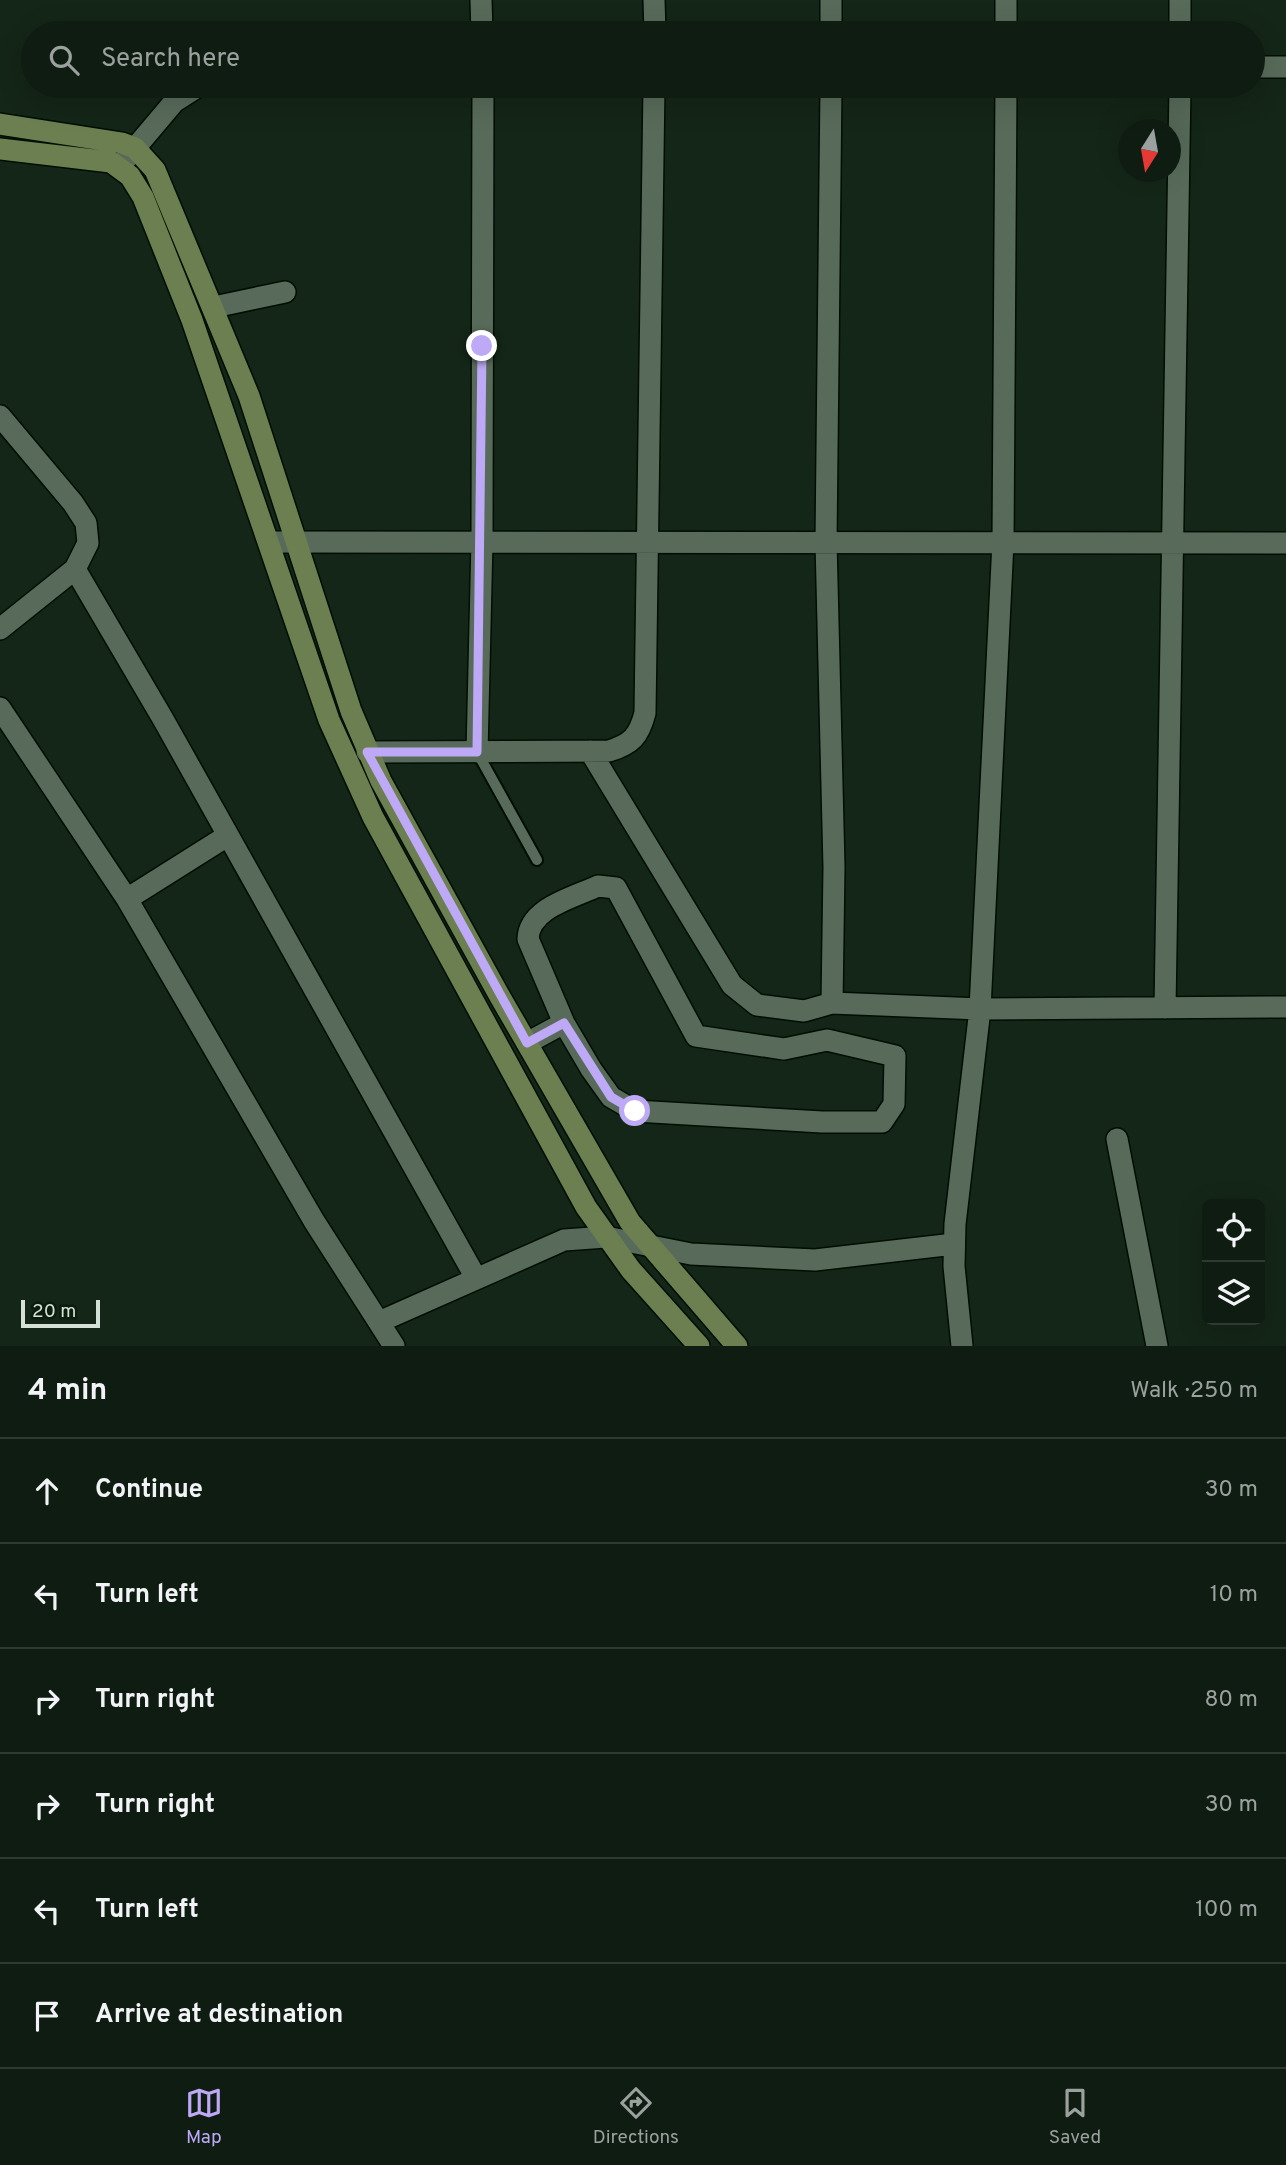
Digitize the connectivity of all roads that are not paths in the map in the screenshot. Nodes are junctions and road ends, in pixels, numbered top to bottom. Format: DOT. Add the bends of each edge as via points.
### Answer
graph roads {
  1 [pos="481,0"];
  2 [pos="654,0"];
  3 [pos="831,0"];
  4 [pos="1006,0"];
  5 [pos="1180,0"];
  6 [pos="482,21"];
  7 [pos="654,21"];
  8 [pos="831,21"];
  9 [pos="1006,21"];
  10 [pos="1180,21"];
  11 [pos="1286,66"];
  12 [pos="1265,67"];
  13 [pos="180,98"];
  14 [pos="484,98"];
  15 [pos="654,98"];
  16 [pos="831,98"];
  17 [pos="1006,98"];
  18 [pos="1180,98"];
  19 [pos="0,124"];
  20 [pos="135,148"];
  21 [pos="0,149"];
  22 [pos="120,166"];
  23 [pos="285,292"];
  24 [pos="214,307"];
  25 [pos="0,416"];
  26 [pos="298,541"];
  27 [pos="482,541"];
  28 [pos="269,542"];
  29 [pos="648,542"];
  30 [pos="826,542"];
  31 [pos="1003,542"];
  32 [pos="1171,542"];
  33 [pos="1286,543"];
  34 [pos="75,569"];
  35 [pos="0,629"];
  36 [pos="0,708"];
  37 [pos="590,751"];
  38 [pos="367,752"];
  39 [pos="477,752"];
  40 [pos="228,836"];
  41 [pos="537,860"];
  42 [pos="127,900"];
  43 [pos="832,1003"];
  44 [pos="1286,1007"];
  45 [pos="1166,1008"];
  46 [pos="980,1009"];
  47 [pos="564,1023"];
  48 [pos="527,1043"];
  49 [pos="1117,1139"];
  50 [pos="606,1237"];
  51 [pos="954,1244"];
  52 [pos="648,1246"];
  53 [pos="475,1278"];
  54 [pos="379,1322"];
  55 [pos="394,1346"];
  56 [pos="699,1346"];
  57 [pos="737,1346"];
  58 [pos="962,1346"];
  59 [pos="1157,1346"];
  1 -- 6 [label="street"];
  2 -- 7 [label="street"];
  3 -- 8 [label="street"];
  4 -- 9 [label="street"];
  5 -- 10 [label="street"];
  11 -- 12 [label="street"];
  13 -- 20 [label="street"];
  14 -- 27 [label="street"];
  15 -- 29 [label="street"];
  16 -- 30 [label="street"];
  17 -- 31 [label="street"];
  18 -- 32 [label="street"];
  19 -- 20 [label="street" via="108,139"];
  20 -- 22 [label="street"];
  20 -- 24 [label="street" via="155,170"];
  21 -- 22 [label="street" via="94,158"];
  22 -- 28 [label="street" via="143,197 168,259"];
  23 -- 24 [label="street"];
  24 -- 26 [label="street"];
  25 -- 34 [label="street" via="86,523 89,543"];
  26 -- 27 [label="street"];
  26 -- 28 [label="street"];
  26 -- 38 [label="street"];
  27 -- 29 [label="street"];
  27 -- 39 [label="street"];
  28 -- 50 [label="street" via="329,720 373,817"];
  29 -- 30 [label="street"];
  29 -- 37 [label="street" via="645,713 640,733 628,746"];
  30 -- 31 [label="street"];
  30 -- 43 [label="street" via="834,867"];
  31 -- 32 [label="street"];
  31 -- 46 [label="street"];
  32 -- 33 [label="street"];
  32 -- 45 [label="street"];
  34 -- 35 [label="street"];
  34 -- 40 [label="street"];
  36 -- 42 [label="street"];
  37 -- 39 [label="street"];
  37 -- 43 [label="street" via="732,985 757,1005 804,1011"];
  38 -- 39 [label="street"];
  38 -- 48 [label="street"];
  39 -- 41 [label="lane"];
  40 -- 42 [label="street"];
  40 -- 53 [label="street"];
  42 -- 54 [label="street" via="233,1086"];
  43 -- 46 [label="street"];
  44 -- 45 [label="street"];
  45 -- 46 [label="street"];
  46 -- 51 [label="street"];
  47 -- 47 [label="street" via="611,1097 635,1111 882,1122 894,1104 895,1056 827,1040 784,1049 696,1035 616,888 598,886 534,917 528,928 528,939"];
  47 -- 48 [label="street"];
  48 -- 52 [label="street"];
  49 -- 59 [label="street"];
  50 -- 52 [label="street"];
  50 -- 53 [label="street" via="564,1241"];
  50 -- 56 [label="street"];
  51 -- 52 [label="street" via="815,1260 691,1254"];
  51 -- 58 [label="street"];
  52 -- 57 [label="street"];
  53 -- 54 [label="street"];
  54 -- 55 [label="street"];
}
